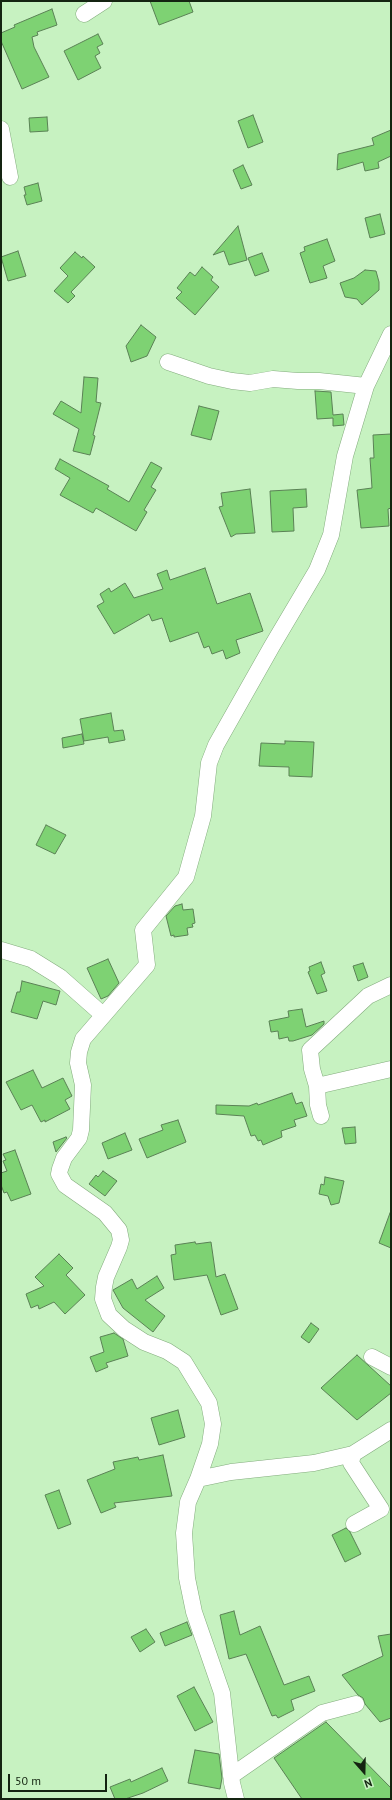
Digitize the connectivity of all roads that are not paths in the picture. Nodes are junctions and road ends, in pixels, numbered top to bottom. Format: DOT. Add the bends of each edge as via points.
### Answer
graph roads {
  1 [pos="104,1"];
  2 [pos="84,14"];
  3 [pos="1,129"];
  4 [pos="10,177"];
  5 [pos="391,334"];
  6 [pos="168,362"];
  7 [pos="366,386"];
  8 [pos="1,950"];
  9 [pos="391,985"];
  10 [pos="103,1015"];
  11 [pos="391,1069"];
  12 [pos="318,1086"];
  13 [pos="321,1116"];
  14 [pos="372,1357"];
  15 [pos="391,1367"];
  16 [pos="391,1430"];
  17 [pos="353,1454"];
  18 [pos="198,1480"];
  19 [pos="354,1524"];
  20 [pos="356,1704"];
  21 [pos="231,1776"];
  22 [pos="231,1797"];
  1 -- 2 [label="street"];
  3 -- 4 [label="street"];
  5 -- 7 [label="street"];
  6 -- 7 [label="street" via="232,381 250,383 273,379"];
  7 -- 10 [label="street" via="345,456 331,535 317,570 216,745 209,763 203,816 186,877 142,930 147,965"];
  8 -- 10 [label="street" via="31,959 60,976"];
  9 -- 12 [label="street" via="368,996 310,1050 312,1070"];
  10 -- 18 [label="street" via="83,1039 79,1052 78,1063 83,1091 81,1130 79,1138 64,1158 60,1174 65,1185 105,1213 120,1230 121,1240 104,1287 103,1300 109,1315 144,1342 167,1351 184,1362 209,1404 213,1424 210,1444"];
  11 -- 12 [label="street"];
  12 -- 13 [label="street"];
  14 -- 15 [label="street"];
  16 -- 17 [label="street"];
  17 -- 18 [label="street" via="314,1463 231,1472"];
  17 -- 19 [label="street" via="351,1463 381,1509"];
  18 -- 21 [label="street" via="188,1502 184,1533 187,1578 194,1612 222,1693"];
  20 -- 21 [label="street" via="322,1713"];
  21 -- 22 [label="street"];
}
